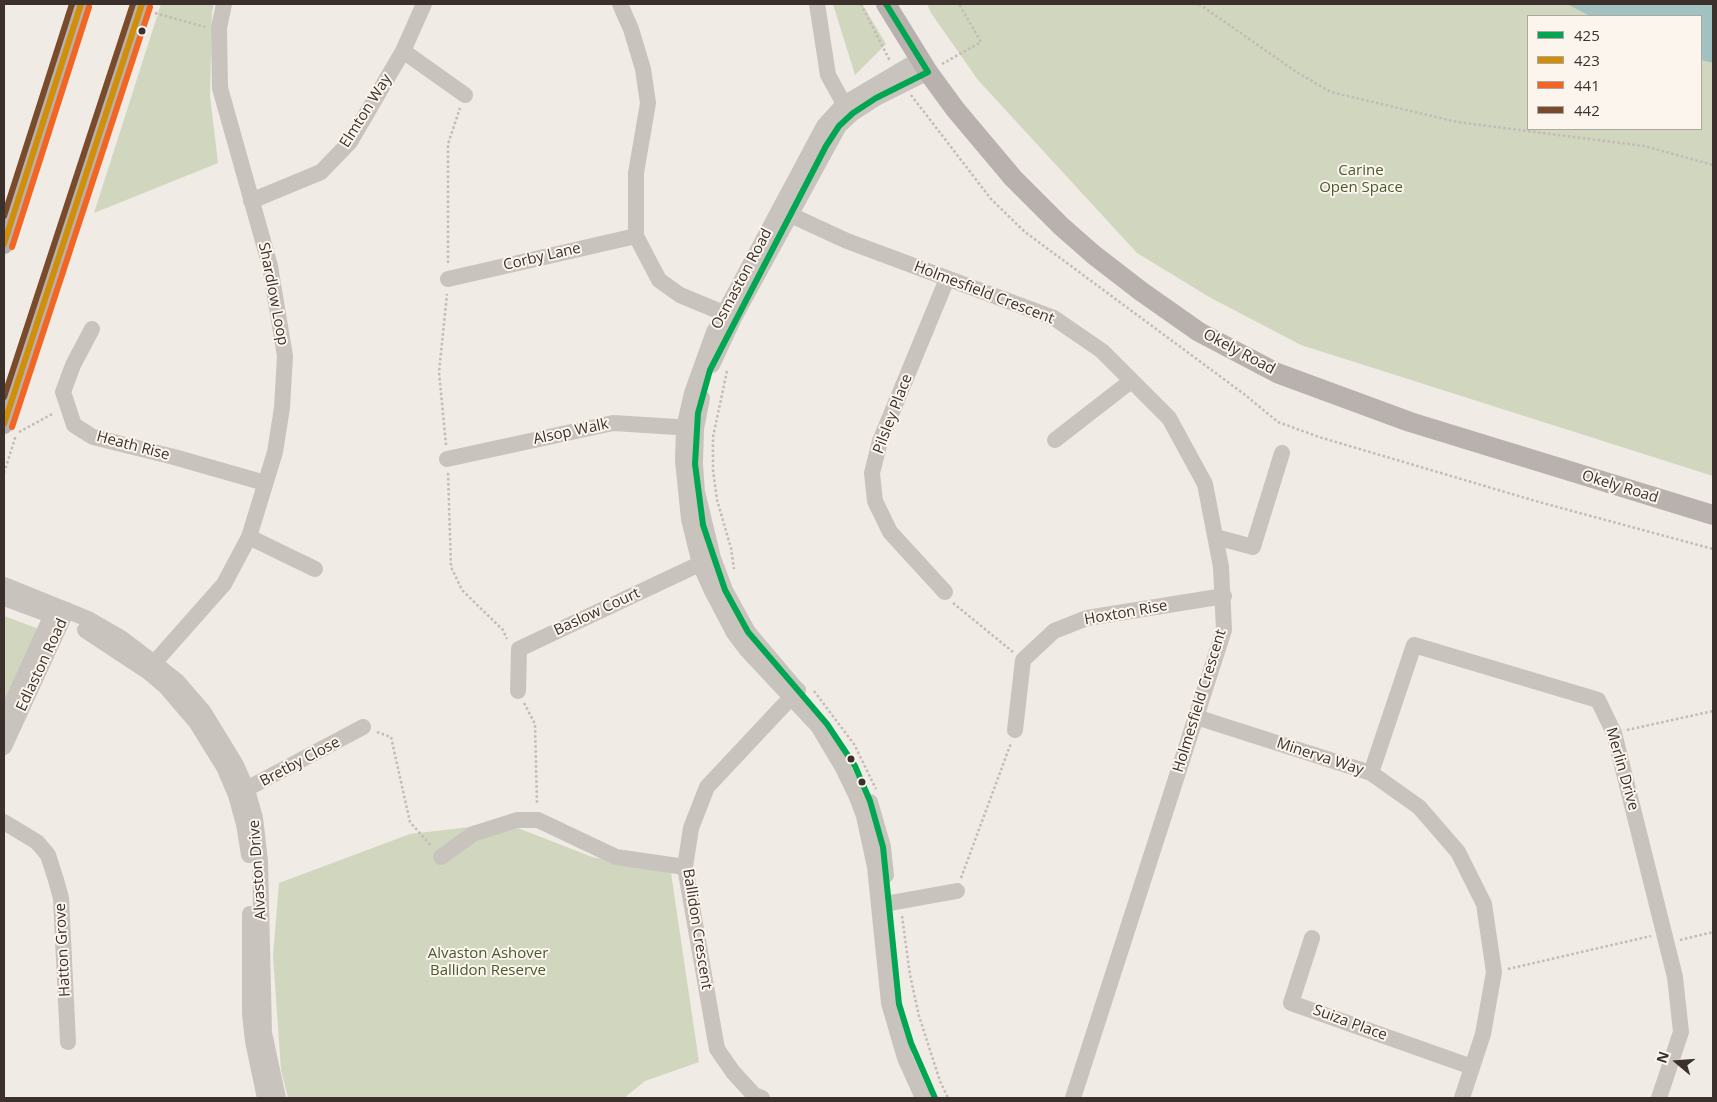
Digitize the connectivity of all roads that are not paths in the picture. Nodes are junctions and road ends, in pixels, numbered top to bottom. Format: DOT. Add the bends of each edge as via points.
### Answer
graph roads {
  1 [pos="81,4"];
  2 [pos="224,4"];
  3 [pos="424,4"];
  4 [pos="620,4"];
  5 [pos="817,4"];
  6 [pos="886,4"];
  7 [pos="148,8"];
  8 [pos="403,51"];
  9 [pos="924,66"];
  10 [pos="465,95"];
  11 [pos="848,108"];
  12 [pos="251,201"];
  13 [pos="785,212"];
  14 [pos="636,236"];
  15 [pos="4,244"];
  16 [pos="448,279"];
  17 [pos="947,279"];
  18 [pos="728,315"];
  19 [pos="92,329"];
  20 [pos="1132,381"];
  21 [pos="4,424"];
  22 [pos="690,428"];
  23 [pos="1055,440"];
  24 [pos="1282,453"];
  25 [pos="447,459"];
  26 [pos="265,483"];
  27 [pos="1713,515"];
  28 [pos="1216,537"];
  29 [pos="249,538"];
  30 [pos="706,561"];
  31 [pos="315,569"];
  32 [pos="4,585"];
  33 [pos="945,592"];
  34 [pos="1224,596"];
  35 [pos="4,598"];
  36 [pos="60,612"];
  37 [pos="150,667"];
  38 [pos="518,691"];
  39 [pos="799,692"];
  40 [pos="1196,717"];
  41 [pos="4,720"];
  42 [pos="363,728"];
  43 [pos="1015,730"];
  44 [pos="4,748"];
  45 [pos="1371,773"];
  46 [pos="242,792"];
  47 [pos="4,822"];
  48 [pos="441,857"];
  49 [pos="685,867"];
  50 [pos="957,892"];
  51 [pos="884,904"];
  52 [pos="1312,938"];
  53 [pos="68,1042"];
  54 [pos="1472,1067"];
  55 [pos="922,1094"];
  56 [pos="265,1098"];
  57 [pos="278,1098"];
  58 [pos="762,1098"];
  59 [pos="1074,1098"];
  60 [pos="1462,1098"];
  61 [pos="1659,1098"];
  1 -- 15 [label="main road"];
  2 -- 12 [label="street, Shardlow Loop" via="219,31 220,88"];
  3 -- 8 [label="street, Elmton Way"];
  4 -- 14 [label="street" via="643,69 648,103 636,173"];
  5 -- 11 [label="street" via="828,76"];
  6 -- 9 [label="main road, Okely Road"];
  7 -- 21 [label="main road"];
  8 -- 10 [label="street"];
  8 -- 12 [label="street, Elmton Way" via="350,142 321,172"];
  9 -- 11 [label="street, Osmaston Road" via="876,98"];
  9 -- 27 [label="main road, Okely Road" via="1013,178 1061,226 1142,292 1199,332 1277,373 1410,422"];
  11 -- 13 [label="street, Osmaston Road"];
  12 -- 26 [label="street, Shardlow Loop" via="270,266 285,356 276,452"];
  13 -- 17 [label="street, Holmesfield Crescent" via="847,241"];
  13 -- 18 [label="street, Osmaston Road"];
  14 -- 16 [label="street, Corby Lane"];
  14 -- 18 [label="street" via="659,280 680,295"];
  17 -- 20 [label="street, Holmesfield Crescent" via="1054,318 1102,351"];
  17 -- 33 [label="street, Pilsley Place" via="880,441 872,473 876,500 890,532"];
  18 -- 22 [label="street, Osmaston Road"];
  19 -- 26 [label="street, Heath Rise" via="72,364 63,392 74,425 93,437"];
  20 -- 23 [label="street"];
  20 -- 28 [label="street, Holmesfield Crescent" via="1169,418 1206,484"];
  22 -- 25 [label="street, Alsop Walk" via="613,423"];
  22 -- 30 [label="street, Osmaston Road"];
  24 -- 28 [label="street" via="1253,547"];
  26 -- 29 [label="street, Shardlow Loop"];
  28 -- 34 [label="street, Holmesfield Crescent"];
  29 -- 31 [label="street"];
  29 -- 37 [label="street, Shardlow Loop" via="224,584"];
  30 -- 38 [label="street, Baslow Court" via="519,649"];
  30 -- 39 [label="street, Osmaston Road" via="748,632"];
  32 -- 36 [label="street, Alvaston Drive"];
  34 -- 40 [label="street, Holmesfield Crescent" via="1224,630"];
  34 -- 43 [label="street, Hoxton Rise" via="1086,618 1054,631 1023,660"];
  35 -- 36 [label="street, Alvaston Drive"];
  36 -- 37 [label="street, Alvaston Drive" via="121,638"];
  36 -- 41 [label="street, Edlaston Road"];
  36 -- 44 [label="street, Edlaston Road"];
  37 -- 46 [label="street, Alvaston Drive" via="176,681 203,711 236,765"];
  39 -- 49 [label="street, Ballidon Crescent" via="707,788 691,828"];
  39 -- 51 [label="street, Osmaston Road" via="842,746 863,783 883,847"];
  40 -- 45 [label="street, Minerva Way"];
  40 -- 59 [label="street, Holmesfield Crescent"];
  42 -- 46 [label="street, Bretby Close"];
  45 -- 54 [label="street, Minerva Way" via="1419,807 1458,852 1484,904 1494,972 1483,1034"];
  45 -- 61 [label="street, Merlin Drive" via="1414,645 1598,700 1614,733 1676,976 1681,1032"];
  46 -- 56 [label="street, Alvaston Drive" via="250,862 250,1014"];
  46 -- 57 [label="street, Alvaston Drive" via="255,818 260,861 264,1033"];
  47 -- 53 [label="street, Hatton Grove" via="37,842 48,855 56,880 61,898"];
  48 -- 49 [label="street" via="473,834 517,820 538,820 616,857"];
  49 -- 58 [label="street, Ballidon Crescent" via="717,1049 738,1078 754,1095"];
  50 -- 51 [label="street"];
  51 -- 55 [label="street, Osmaston Road" via="900,1004"];
  52 -- 54 [label="street, Suiza Place" via="1291,1003"];
  54 -- 60 [label="street, Minerva Way"];
}
